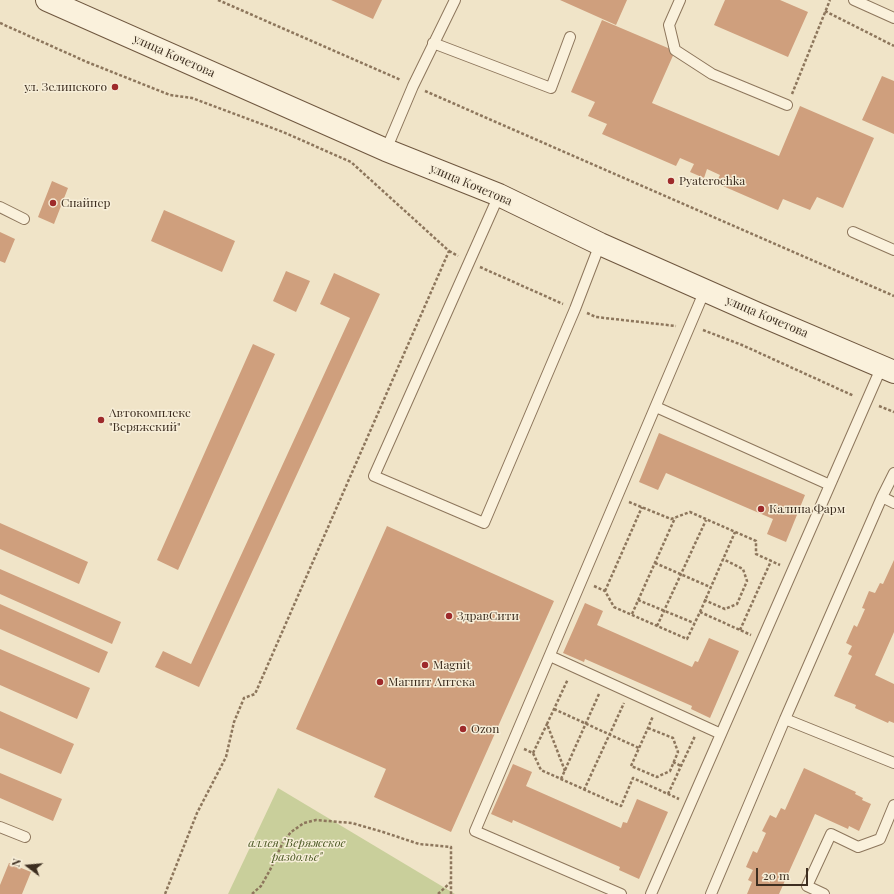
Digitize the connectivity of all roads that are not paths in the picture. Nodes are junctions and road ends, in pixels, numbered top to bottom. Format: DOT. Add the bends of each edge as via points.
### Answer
graph roads {
  1 [pos="47,0"];
  2 [pos="455,0"];
  3 [pos="680,0"];
  4 [pos="854,0"];
  5 [pos="894,18"];
  6 [pos="570,37"];
  7 [pos="433,43"];
  8 [pos="787,105"];
  9 [pos="386,150"];
  10 [pos="499,195"];
  11 [pos="0,207"];
  12 [pos="24,219"];
  13 [pos="853,232"];
  14 [pos="600,244"];
  15 [pos="894,250"];
  16 [pos="705,290"];
  17 [pos="888,369"];
  18 [pos="656,407"];
  19 [pos="894,473"];
  20 [pos="830,485"];
  21 [pos="882,497"];
  22 [pos="894,503"];
  23 [pos="550,656"];
  24 [pos="785,719"];
  25 [pos="721,734"];
  26 [pos="894,763"];
  27 [pos="894,805"];
  28 [pos="0,826"];
  29 [pos="25,837"];
  30 [pos="621,894"];
  31 [pos="651,894"];
  32 [pos="711,894"];
  33 [pos="824,894"];
  1 -- 9 [label="main road, улица Кочетова"];
  2 -- 7 [label="lane"];
  3 -- 8 [label="lane" via="668,25 675,50 712,74"];
  4 -- 5 [label="lane"];
  6 -- 7 [label="lane" via="551,88"];
  7 -- 9 [label="lane"];
  9 -- 10 [label="main road, улица Кочетова"];
  10 -- 14 [label="main road, улица Кочетова"];
  10 -- 14 [label="lane" via="374,476 484,523"];
  11 -- 12 [label="lane"];
  13 -- 15 [label="lane"];
  14 -- 16 [label="main road, улица Кочетова"];
  16 -- 17 [label="main road, улица Кочетова"];
  16 -- 18 [label="lane"];
  17 -- 20 [label="lane"];
  18 -- 20 [label="lane"];
  18 -- 23 [label="lane"];
  19 -- 21 [label="lane"];
  20 -- 25 [label="lane"];
  21 -- 22 [label="lane"];
  21 -- 24 [label="lane"];
  23 -- 25 [label="lane"];
  23 -- 30 [label="lane" via="476,831"];
  24 -- 26 [label="lane"];
  24 -- 32 [label="lane"];
  25 -- 31 [label="lane"];
  27 -- 33 [label="lane" via="880,839 858,847 831,834 807,886"];
  28 -- 29 [label="lane"];
}
